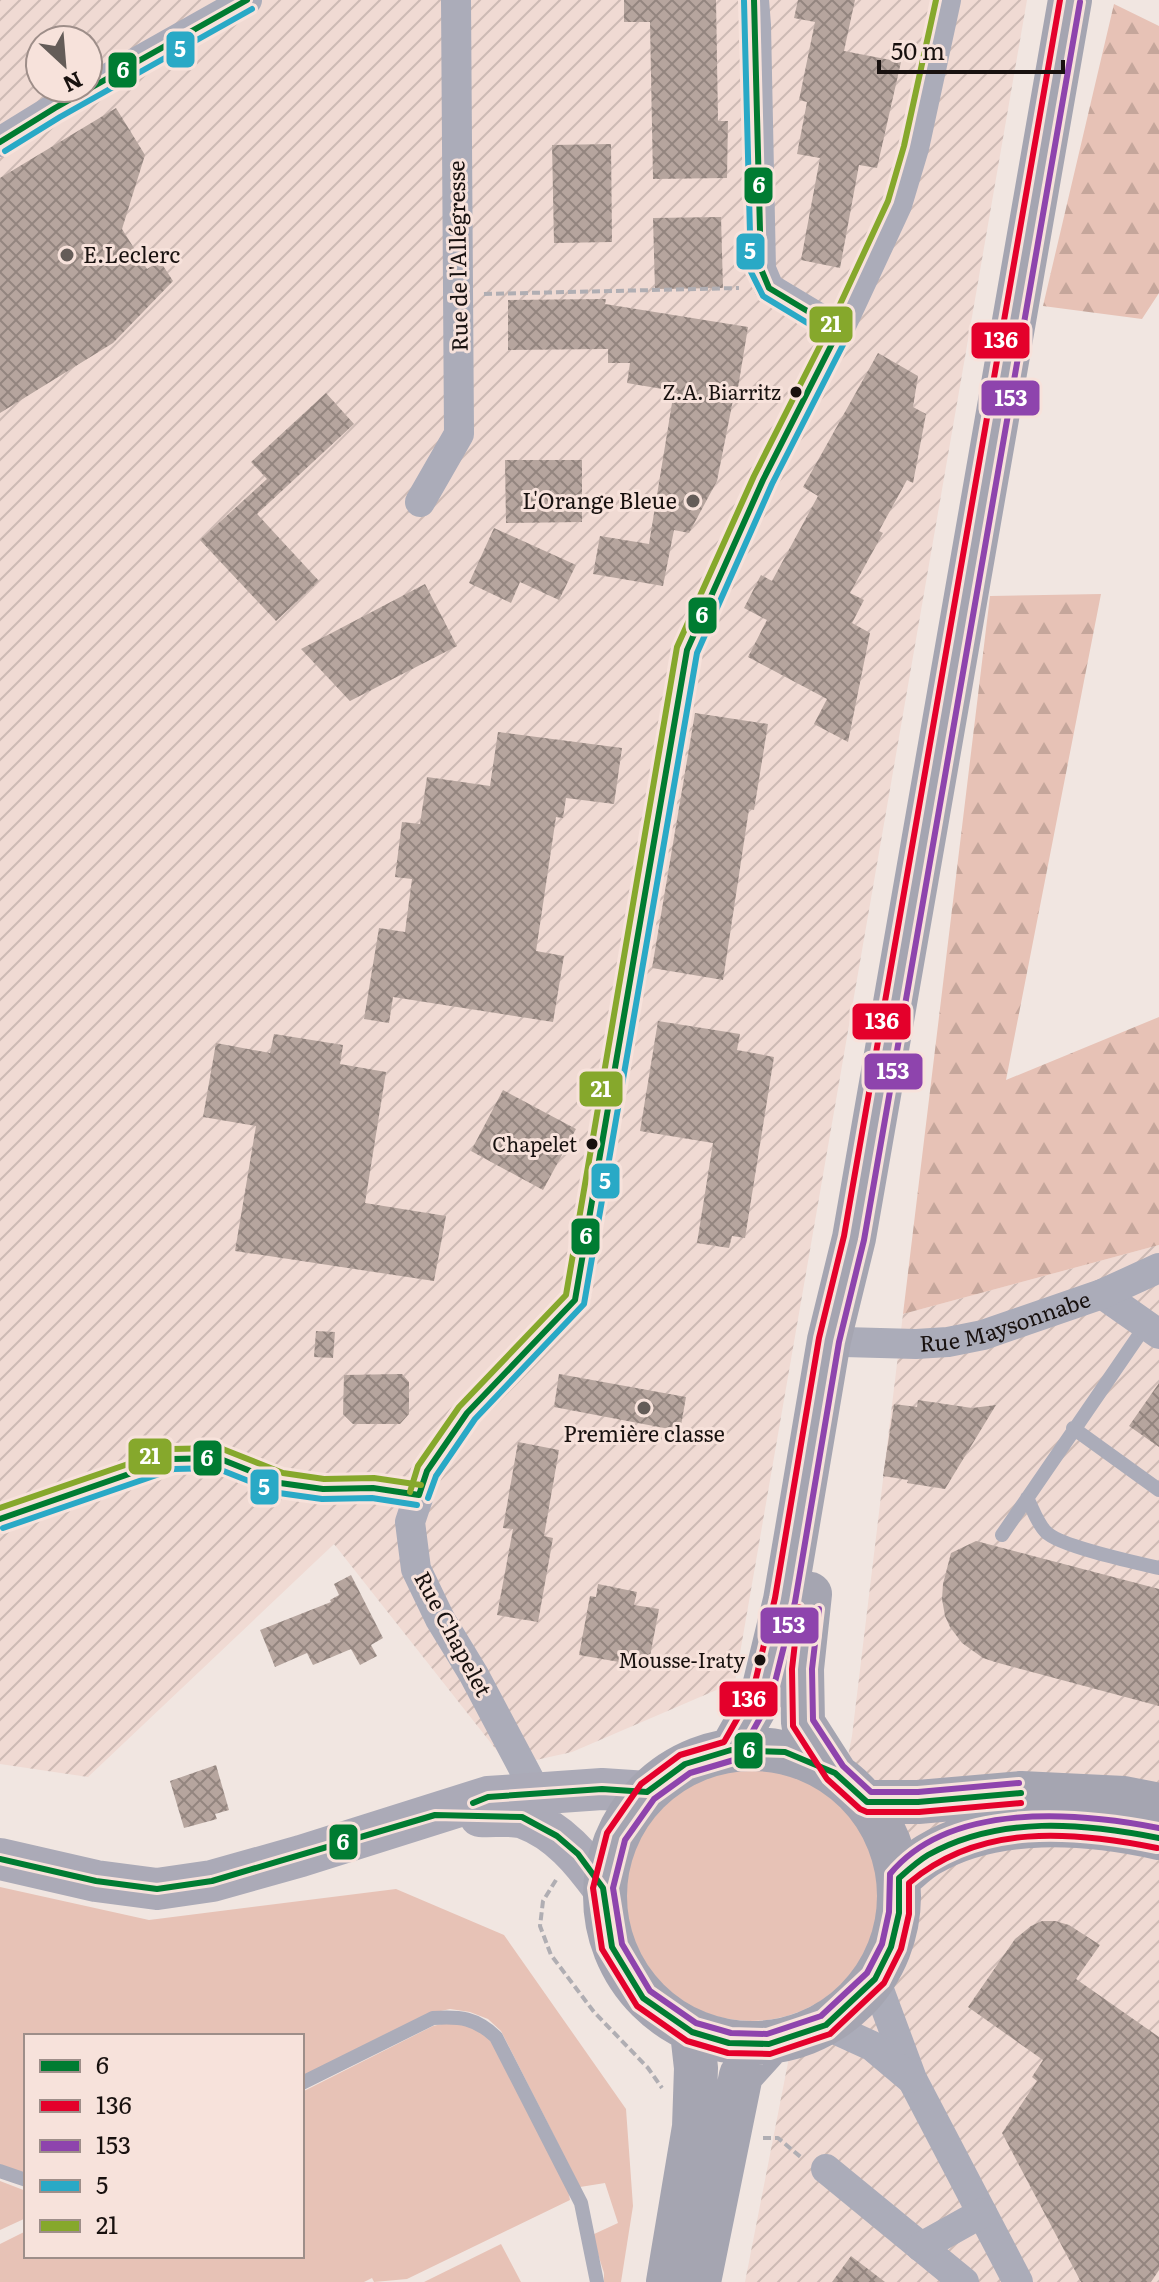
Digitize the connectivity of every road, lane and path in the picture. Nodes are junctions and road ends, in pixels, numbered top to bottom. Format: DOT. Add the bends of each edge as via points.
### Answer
graph roads {
  1 [pos="247,0"];
  2 [pos="456,0"];
  3 [pos="754,0"];
  4 [pos="946,0"];
  5 [pos="1070,0"];
  6 [pos="0,142"];
  7 [pos="769,288"];
  8 [pos="459,294"];
  9 [pos="839,330"];
  10 [pos="420,502"];
  11 [pos="854,1238"];
  12 [pos="1159,1268"];
  13 [pos="1102,1294"];
  14 [pos="1152,1329"];
  15 [pos="844,1342"];
  16 [pos="1073,1428"];
  17 [pos="1159,1490"];
  18 [pos="419,1495"];
  19 [pos="1027,1498"];
  20 [pos="0,1519"];
  21 [pos="1002,1535"];
  22 [pos="1159,1568"];
  23 [pos="731,1750"];
  24 [pos="835,1773"];
  25 [pos="647,1792"];
  26 [pos="537,1794"];
  27 [pos="1159,1805"];
  28 [pos="873,1812"];
  29 [pos="435,1815"];
  30 [pos="1159,1838"];
  31 [pos="0,1859"];
  32 [pos="557,1878"];
  33 [pos="899,1878"];
  34 [pos="603,1888"];
  35 [pos="875,1979"];
  36 [pos="826,2025"];
  37 [pos="692,2032"];
  38 [pos="769,2044"];
  39 [pos="912,2079"];
  40 [pos="304,2082"];
  41 [pos="662,2089"];
  42 [pos="749,2138"];
  43 [pos="826,2169"];
  44 [pos="0,2171"];
  45 [pos="24,2179"];
  46 [pos="982,2213"];
  47 [pos="921,2247"];
  48 [pos="710,2267"];
  49 [pos="597,2282"];
  50 [pos="668,2282"];
  51 [pos="964,2282"];
  52 [pos="1018,2282"];
  1 -- 6 [label="street"];
  2 -- 8 [label="street, Rue de l'Allégresse"];
  3 -- 7 [label="street" via="759,250"];
  4 -- 9 [label="street, Rue Chapelet" via="897,205"];
  5 -- 11 [label="main road"];
  7 -- 8 [label="path"];
  7 -- 9 [label="street"];
  8 -- 10 [label="street, Rue de l'Allégresse" via="459,434"];
  9 -- 18 [label="street, Rue Chapelet" via="763,480 687,650 575,1300 467,1413 427,1471"];
  11 -- 15 [label="main road"];
  11 -- 23 [label="main road" via="829,1340 779,1627 762,1695"];
  12 -- 13 [label="street, Rue Maysonnabe"];
  13 -- 14 [label="street"];
  13 -- 15 [label="street, Rue Maysonnabe" via="948,1342"];
  14 -- 16 [label="lane"];
  15 -- 24 [label="main road" via="827,1440 802,1669 803,1723"];
  16 -- 17 [label="lane"];
  16 -- 19 [label="lane"];
  18 -- 20 [label="lane" via="280,1483 218,1458 172,1459"];
  18 -- 26 [label="street, Rue Chapelet" via="410,1522 416,1569"];
  19 -- 21 [label="lane"];
  19 -- 22 [label="lane" via="1052,1537"];
  23 -- 24 [label="main road" via="785,1752"];
  23 -- 25 [label="main road" via="685,1764"];
  24 -- 28 [label="main road"];
  25 -- 26 [label="street"];
  25 -- 34 [label="main road" via="616,1836"];
  26 -- 29 [label="street" via="488,1797"];
  27 -- 28 [label="main road" via="1021,1793 918,1802"];
  28 -- 33 [label="main road" via="888,1838"];
  29 -- 31 [label="street" via="212,1881 157,1889"];
  29 -- 34 [label="street" via="522,1817 578,1854"];
  30 -- 33 [label="main road" via="1116,1829 1025,1826 972,1835 928,1855"];
  32 -- 41 [label="path" via="543,1901 540,1926 551,1955"];
  33 -- 35 [label="main road" via="899,1913 891,1947"];
  34 -- 37 [label="main road" via="612,1947 627,1973 643,1998"];
  35 -- 36 [label="main road"];
  35 -- 39 [label="street"];
  36 -- 38 [label="main road"];
  36 -- 39 [label="street" via="872,2046"];
  37 -- 38 [label="main road" via="729,2043"];
  37 -- 50 [label="main road" via="694,2127"];
  38 -- 48 [label="main road" via="741,2075"];
  39 -- 46 [label="street"];
  40 -- 49 [label="lane" via="433,2018 456,2016 483,2024 496,2037 581,2203"];
  42 -- 43 [label="path" via="778,2138 814,2168"];
  43 -- 47 [label="street"];
  44 -- 45 [label="lane"];
  46 -- 47 [label="street"];
  46 -- 52 [label="street"];
  47 -- 51 [label="street"];
}
